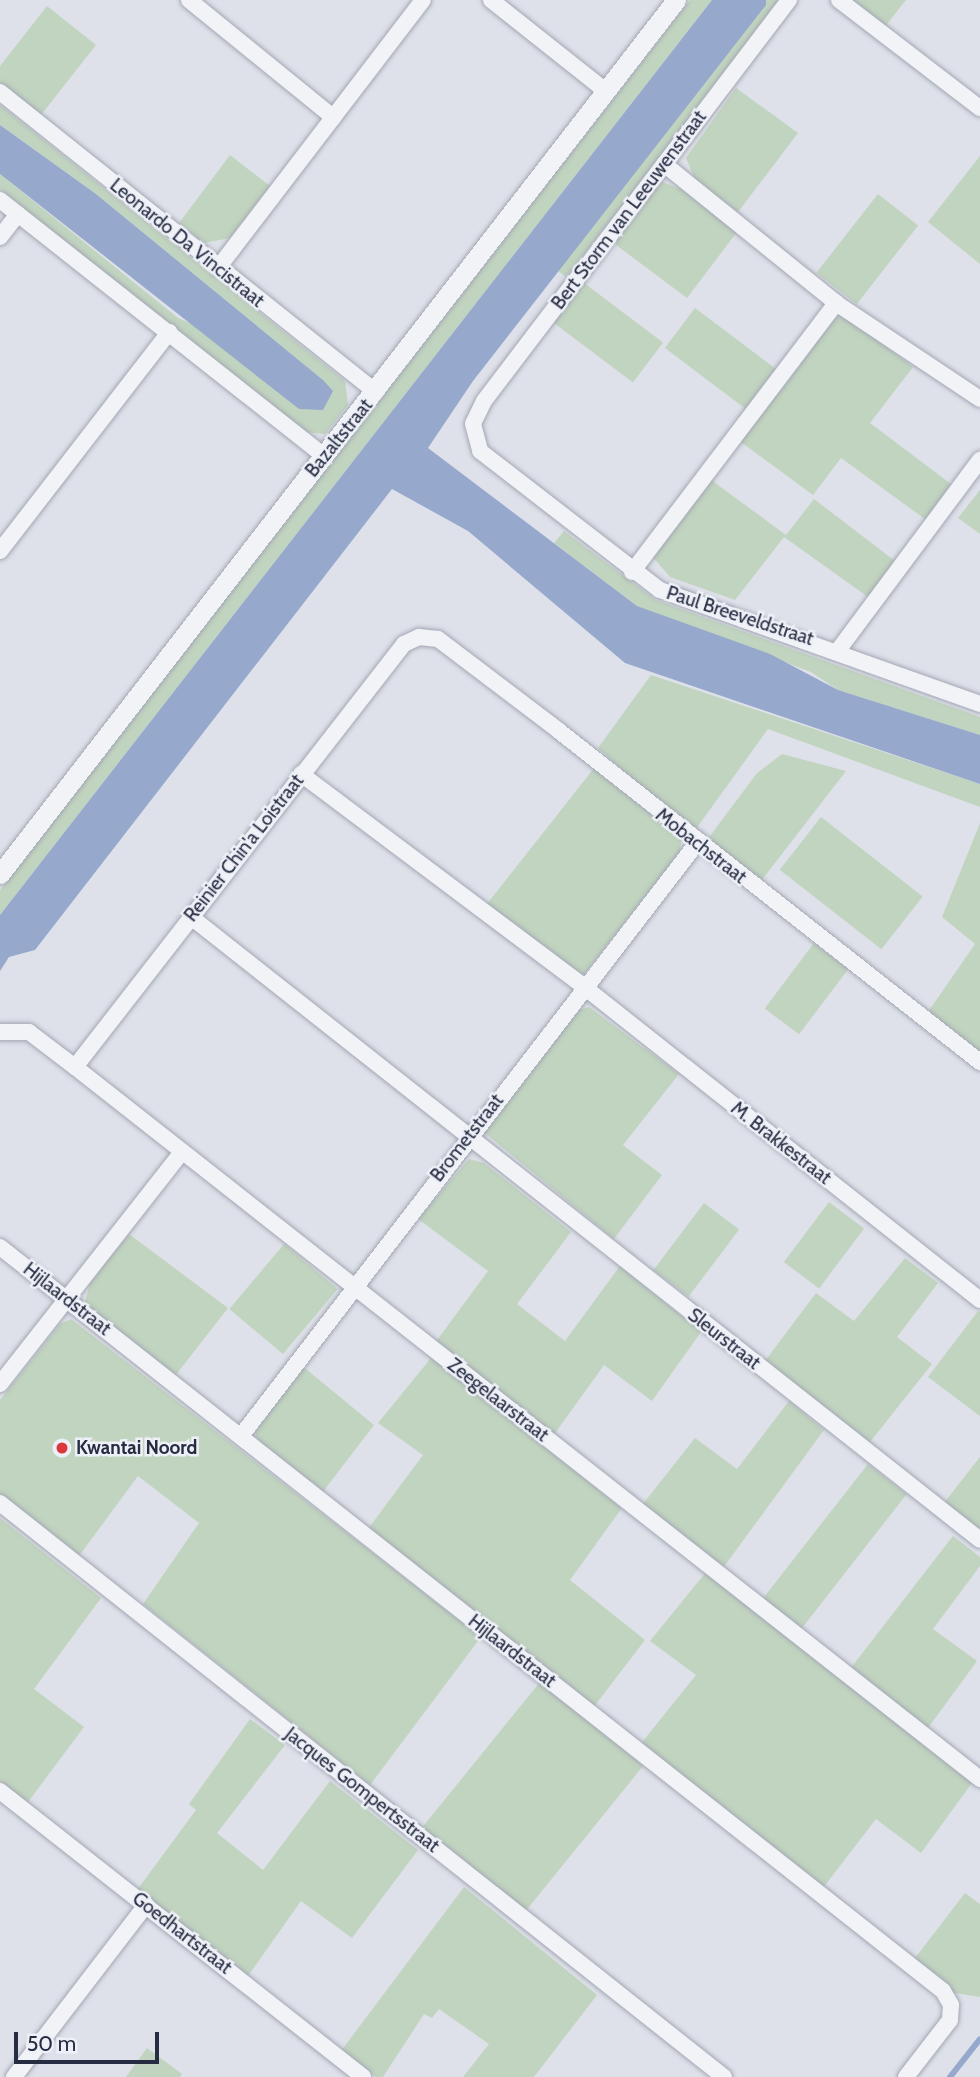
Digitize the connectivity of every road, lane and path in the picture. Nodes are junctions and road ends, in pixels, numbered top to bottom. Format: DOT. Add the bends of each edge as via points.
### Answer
graph roads {
  1 [pos="189,0"];
  2 [pos="423,0"];
  3 [pos="491,0"];
  4 [pos="676,0"];
  5 [pos="789,0"];
  6 [pos="839,0"];
  7 [pos="0,92"];
  8 [pos="607,92"];
  9 [pos="980,108"];
  10 [pos="333,117"];
  11 [pos="664,164"];
  12 [pos="0,200"];
  13 [pos="18,214"];
  14 [pos="0,237"];
  15 [pos="218,268"];
  16 [pos="836,303"];
  17 [pos="169,332"];
  18 [pos="376,392"];
  19 [pos="980,399"];
  20 [pos="473,424"];
  21 [pos="324,456"];
  22 [pos="980,460"];
  23 [pos="0,551"];
  24 [pos="632,572"];
  25 [pos="419,637"];
  26 [pos="839,649"];
  27 [pos="980,704"];
  28 [pos="301,774"];
  29 [pos="697,843"];
  30 [pos="0,874"];
  31 [pos="191,917"];
  32 [pos="583,986"];
  33 [pos="7,1030"];
  34 [pos="980,1062"];
  35 [pos="75,1067"];
  36 [pos="469,1137"];
  37 [pos="182,1152"];
  38 [pos="0,1247"];
  39 [pos="352,1285"];
  40 [pos="66,1298"];
  41 [pos="980,1300"];
  42 [pos="0,1384"];
  43 [pos="240,1436"];
  44 [pos="0,1503"];
  45 [pos="980,1541"];
  46 [pos="980,1779"];
  47 [pos="0,1791"];
  48 [pos="146,1905"];
  49 [pos="23,2074"];
  50 [pos="363,2077"];
  51 [pos="724,2077"];
  52 [pos="906,2077"];
  1 -- 10 [label="street"];
  2 -- 10 [label="street"];
  3 -- 8 [label="street"];
  4 -- 8 [label="street, Bazaltstraat"];
  5 -- 11 [label="street, Bert Storm van Leeuwenstraat"];
  6 -- 9 [label="street"];
  7 -- 15 [label="street, Leonardo Da Vincistraat"];
  8 -- 18 [label="street, Bazaltstraat"];
  10 -- 15 [label="street"];
  11 -- 16 [label="street"];
  11 -- 20 [label="street, Bert Storm van Leeuwenstraat" via="484,401"];
  12 -- 13 [label="street"];
  13 -- 14 [label="street"];
  13 -- 17 [label="street"];
  15 -- 18 [label="street, Leonardo Da Vincistraat"];
  16 -- 19 [label="street"];
  16 -- 24 [label="street"];
  17 -- 21 [label="street"];
  17 -- 23 [label="street"];
  18 -- 21 [label="street, Bazaltstraat"];
  20 -- 24 [label="street, Paul Breeveldstraat" via="480,451"];
  21 -- 30 [label="street, Bazaltstraat"];
  22 -- 26 [label="street"];
  24 -- 26 [label="street, Paul Breeveldstraat" via="660,590"];
  25 -- 28 [label="street, Reinier Chin'a Loistraat" via="404,644"];
  25 -- 29 [label="street, Mobachstraat" via="438,639"];
  26 -- 27 [label="street, Paul Breeveldstraat"];
  28 -- 31 [label="street, Reinier Chin'a Loistraat"];
  28 -- 32 [label="street, M. Brakkestraat"];
  29 -- 32 [label="street, Brometstraat"];
  29 -- 34 [label="street, Mobachstraat"];
  31 -- 35 [label="street, Reinier Chin'a Loistraat"];
  31 -- 36 [label="street, Sleurstraat"];
  32 -- 36 [label="street, Brometstraat"];
  32 -- 41 [label="street, M. Brakkestraat"];
  33 -- 35 [label="street, Zeegelaarstraat" via="29,1032"];
  35 -- 37 [label="street, Zeegelaarstraat"];
  36 -- 39 [label="street, Brometstraat"];
  36 -- 45 [label="street, Sleurstraat"];
  37 -- 39 [label="street, Zeegelaarstraat"];
  37 -- 40 [label="street"];
  38 -- 40 [label="street, Hijlaardstraat"];
  39 -- 43 [label="street, Brometstraat"];
  39 -- 46 [label="street, Zeegelaarstraat"];
  40 -- 42 [label="street"];
  40 -- 43 [label="street, Hijlaardstraat"];
  43 -- 52 [label="street, Hijlaardstraat" via="943,1991 951,2005 950,2020"];
  44 -- 51 [label="street, Jacques Gompertsstraat"];
  47 -- 48 [label="street, Goedhartstraat"];
  48 -- 49 [label="street"];
  48 -- 50 [label="street, Goedhartstraat"];
}
